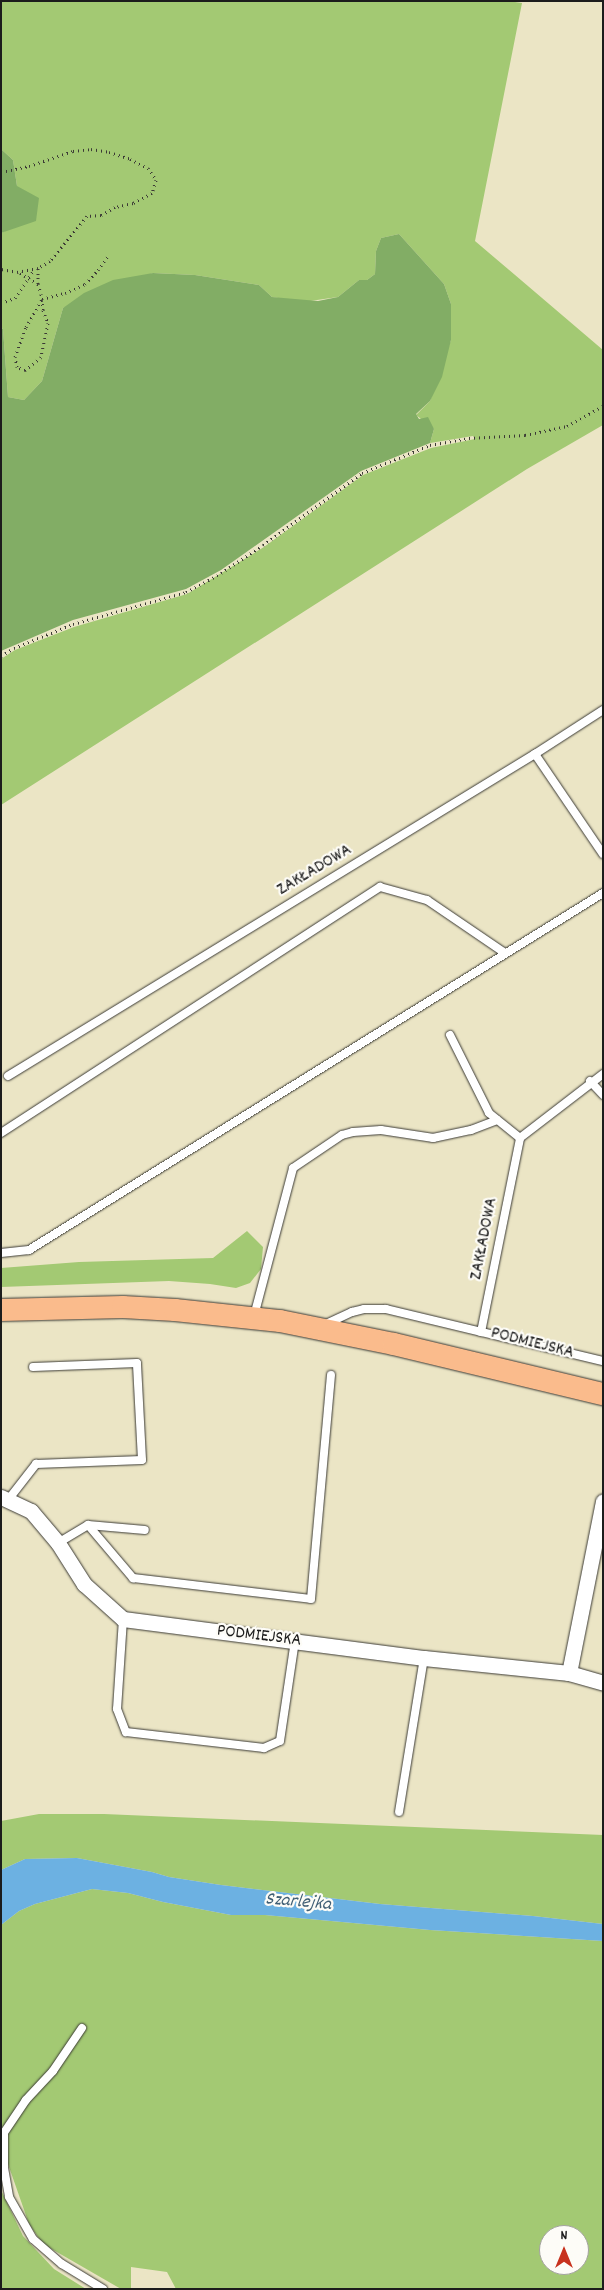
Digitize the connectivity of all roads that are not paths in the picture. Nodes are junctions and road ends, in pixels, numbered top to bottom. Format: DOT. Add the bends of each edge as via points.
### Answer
graph roads {
  1 [pos="603,710"];
  2 [pos="535,754"];
  3 [pos="601,849"];
  4 [pos="603,893"];
  5 [pos="505,953"];
  6 [pos="450,1035"];
  7 [pos="603,1074"];
  8 [pos="8,1076"];
  9 [pos="590,1082"];
  10 [pos="603,1095"];
  11 [pos="497,1120"];
  12 [pos="1,1133"];
  13 [pos="520,1138"];
  14 [pos="1,1253"];
  15 [pos="1,1310"];
  16 [pos="254,1318"];
  17 [pos="318,1328"];
  18 [pos="481,1332"];
  19 [pos="603,1361"];
  20 [pos="33,1367"];
  21 [pos="331,1375"];
  22 [pos="603,1394"];
  23 [pos="5,1498"];
  24 [pos="603,1501"];
  25 [pos="88,1526"];
  26 [pos="145,1530"];
  27 [pos="58,1542"];
  28 [pos="124,1619"];
  29 [pos="295,1641"];
  30 [pos="424,1658"];
  31 [pos="569,1673"];
  32 [pos="603,1682"];
  33 [pos="399,1812"];
  34 [pos="82,2028"];
  35 [pos="103,2289"];
  1 -- 2 [label="lane, ZAKŁADOWA"];
  2 -- 3 [label="lane"];
  2 -- 8 [label="lane, ZAKŁADOWA"];
  4 -- 5 [label="lane"];
  5 -- 12 [label="lane" via="427,900 380,887"];
  5 -- 14 [label="lane" via="29,1250"];
  6 -- 11 [label="lane" via="489,1113"];
  7 -- 9 [label="lane"];
  9 -- 10 [label="lane"];
  9 -- 13 [label="lane"];
  11 -- 13 [label="lane"];
  11 -- 16 [label="lane" via="471,1130 433,1138 381,1130 353,1132 342,1135 293,1168"];
  13 -- 18 [label="lane, ZAKŁADOWA"];
  15 -- 16 [label="main road, PODMIEJSKA" via="124,1307"];
  16 -- 17 [label="main road, PODMIEJSKA"];
  17 -- 18 [label="lane, PODMIEJSKA" via="352,1312 386,1309"];
  17 -- 22 [label="main road, PODMIEJSKA"];
  18 -- 19 [label="lane, PODMIEJSKA"];
  20 -- 23 [label="lane" via="136,1363 142,1460 36,1464"];
  21 -- 25 [label="lane" via="311,1599 133,1578"];
  23 -- 27 [label="street" via="32,1511"];
  24 -- 31 [label="street"];
  25 -- 26 [label="lane"];
  25 -- 27 [label="lane"];
  27 -- 28 [label="street" via="84,1584"];
  28 -- 29 [label="street, PODMIEJSKA"];
  28 -- 29 [label="lane" via="117,1709 126,1732 264,1748 280,1741"];
  29 -- 30 [label="street, PODMIEJSKA"];
  30 -- 31 [label="street, PODMIEJSKA"];
  30 -- 33 [label="lane"];
  31 -- 32 [label="street, PODMIEJSKA"];
  34 -- 35 [label="lane" via="53,2071 26,2100 4,2132 4,2168 9,2197 33,2239 62,2264"];
}
